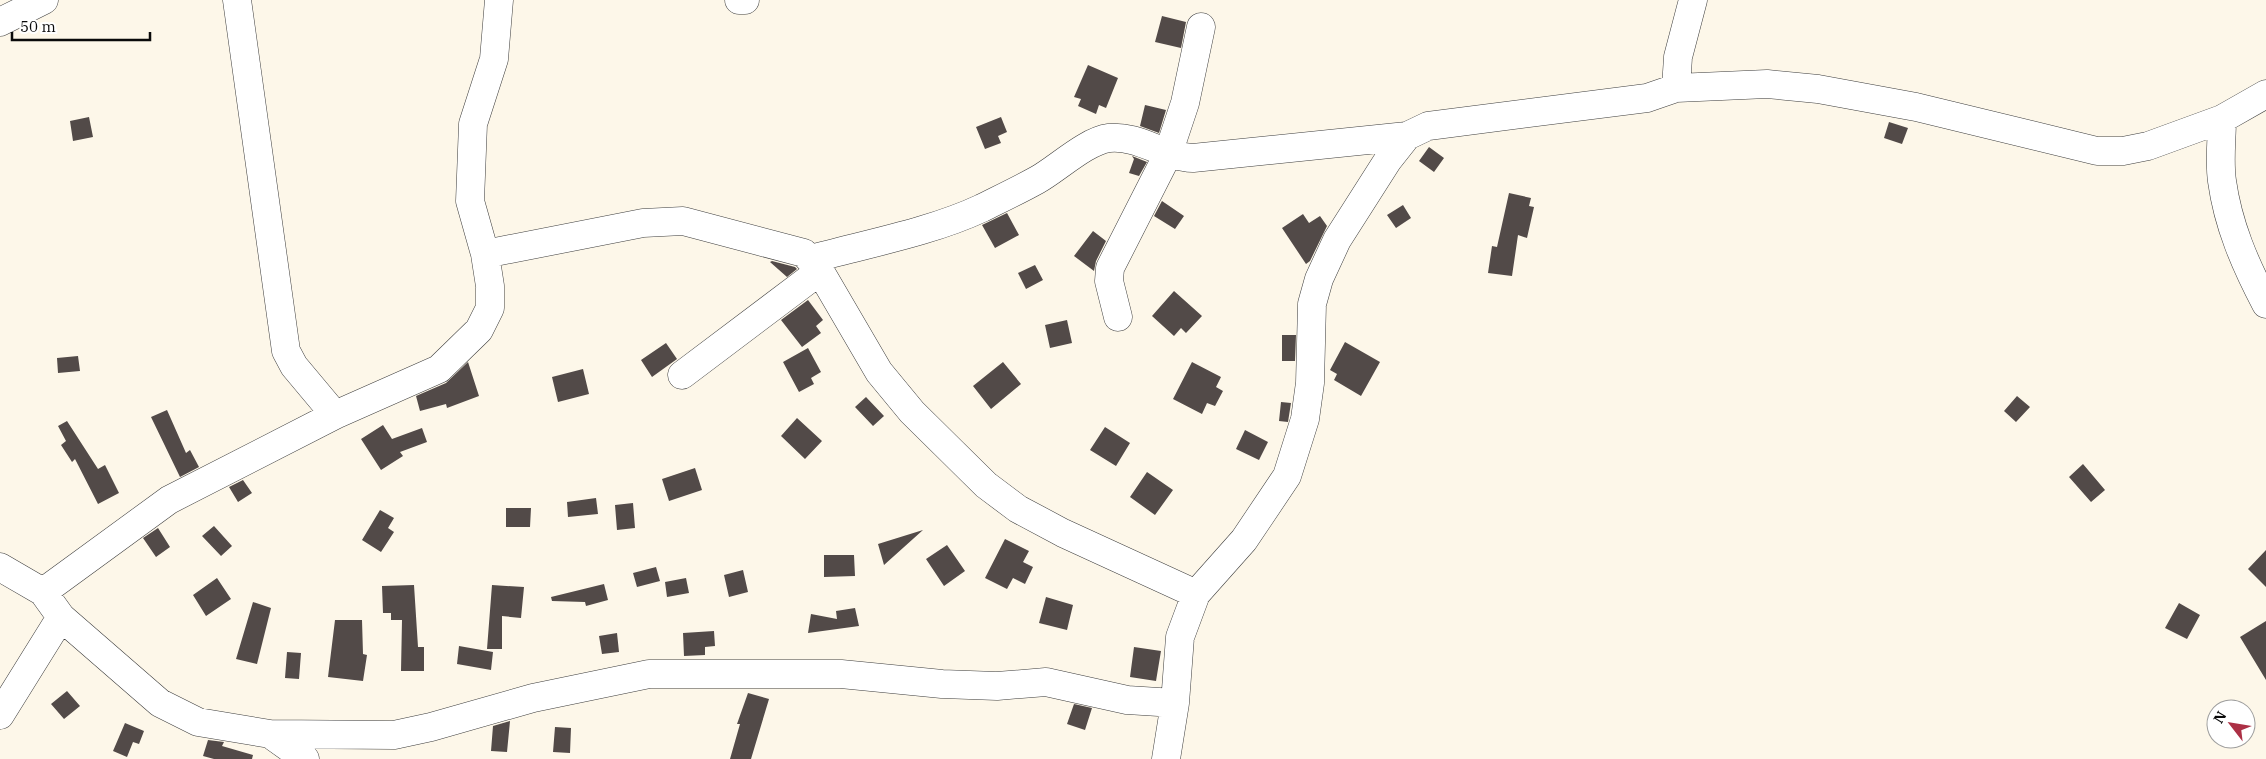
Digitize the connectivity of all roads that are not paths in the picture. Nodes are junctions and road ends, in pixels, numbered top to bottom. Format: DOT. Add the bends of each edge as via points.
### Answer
graph roads {
  1 [pos="44,0"];
  2 [pos="237,0"];
  3 [pos="499,0"];
  4 [pos="739,0"];
  5 [pos="745,0"];
  6 [pos="1694,0"];
  7 [pos="0,22"];
  8 [pos="1201,27"];
  9 [pos="1676,88"];
  10 [pos="2266,94"];
  11 [pos="2222,119"];
  12 [pos="1408,136"];
  13 [pos="1168,154"];
  14 [pos="485,254"];
  15 [pos="815,265"];
  16 [pos="2266,304"];
  17 [pos="1118,317"];
  18 [pos="682,375"];
  19 [pos="334,415"];
  20 [pos="0,567"];
  21 [pos="43,592"];
  22 [pos="1196,594"];
  23 [pos="62,617"];
  24 [pos="1176,703"];
  25 [pos="0,716"];
  26 [pos="270,734"];
  27 [pos="306,759"];
  28 [pos="1166,759"];
  1 -- 7 [label="street"];
  2 -- 19 [label="street" via="286,351 294,366"];
  3 -- 14 [label="street" via="494,59 473,124 470,201"];
  4 -- 5 [label="street"];
  6 -- 9 [label="street" via="1678,57"];
  8 -- 13 [label="street" via="1186,103"];
  9 -- 11 [label="street" via="1767,84 1818,89 1916,108 2097,151 2123,151 2148,146"];
  9 -- 12 [label="street" via="1647,98 1428,126"];
  10 -- 11 [label="street"];
  11 -- 16 [label="street" via="2222,180 2231,228"];
  12 -- 13 [label="street" via="1193,158"];
  12 -- 22 [label="street" via="1388,160 1337,240 1319,279 1312,304 1310,383 1305,419 1287,476 1244,540"];
  13 -- 15 [label="street" via="1133,140 1109,138 1097,141 1037,180 980,209"];
  13 -- 17 [label="street" via="1110,268 1108,281"];
  14 -- 15 [label="street" via="644,223 683,221 804,253"];
  14 -- 19 [label="street" via="490,308 479,330 439,368"];
  15 -- 18 [label="street"];
  15 -- 22 [label="street" via="879,372 912,412 986,485 1018,508 1063,533"];
  19 -- 21 [label="street" via="169,500"];
  20 -- 21 [label="street"];
  21 -- 23 [label="street"];
  22 -- 24 [label="street" via="1180,637"];
  23 -- 25 [label="street"];
  23 -- 26 [label="street" via="160,703 181,715 198,722"];
  24 -- 26 [label="street" via="1127,700 1046,682 997,686 841,674 649,674 533,698 394,735"];
  24 -- 28 [label="street"];
  26 -- 27 [label="street"];
}
